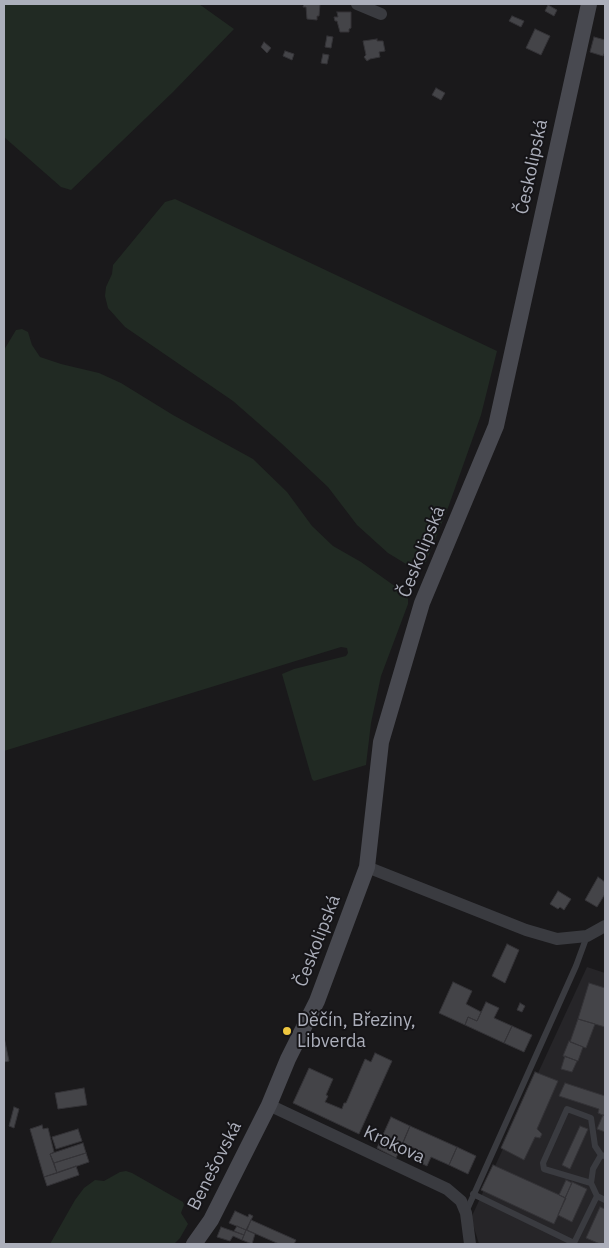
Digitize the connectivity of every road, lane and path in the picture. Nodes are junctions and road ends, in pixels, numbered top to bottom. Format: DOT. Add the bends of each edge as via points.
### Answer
graph roads {
  1 [pos="357,4"];
  2 [pos="589,4"];
  3 [pos="381,14"];
  4 [pos="367,867"];
  5 [pos="605,926"];
  6 [pos="587,936"];
  7 [pos="269,1105"];
  8 [pos="603,1156"];
  9 [pos="591,1183"];
  10 [pos="473,1194"];
  11 [pos="597,1196"];
  12 [pos="605,1200"];
  13 [pos="466,1213"];
  14 [pos="576,1243"];
  15 [pos="194,1244"];
  16 [pos="470,1244"];
  1 -- 3 [label="street"];
  2 -- 4 [label="main road, Českolipská" via="496,426 422,603 381,742"];
  4 -- 6 [label="street" via="526,930 557,939"];
  4 -- 7 [label="main road, Českolipská" via="317,1001"];
  5 -- 6 [label="street"];
  6 -- 10 [label="lane"];
  7 -- 13 [label="street, Krokova" via="447,1189 461,1201"];
  7 -- 15 [label="main road, Benešovská" via="211,1220"];
  8 -- 9 [label="lane" via="593,1169"];
  8 -- 9 [label="lane" via="595,1146 591,1118 567,1109 543,1163 544,1169"];
  9 -- 11 [label="lane"];
  10 -- 13 [label="lane"];
  10 -- 14 [label="lane"];
  11 -- 12 [label="lane"];
  11 -- 14 [label="lane"];
  13 -- 16 [label="street, Krokova"];
}
